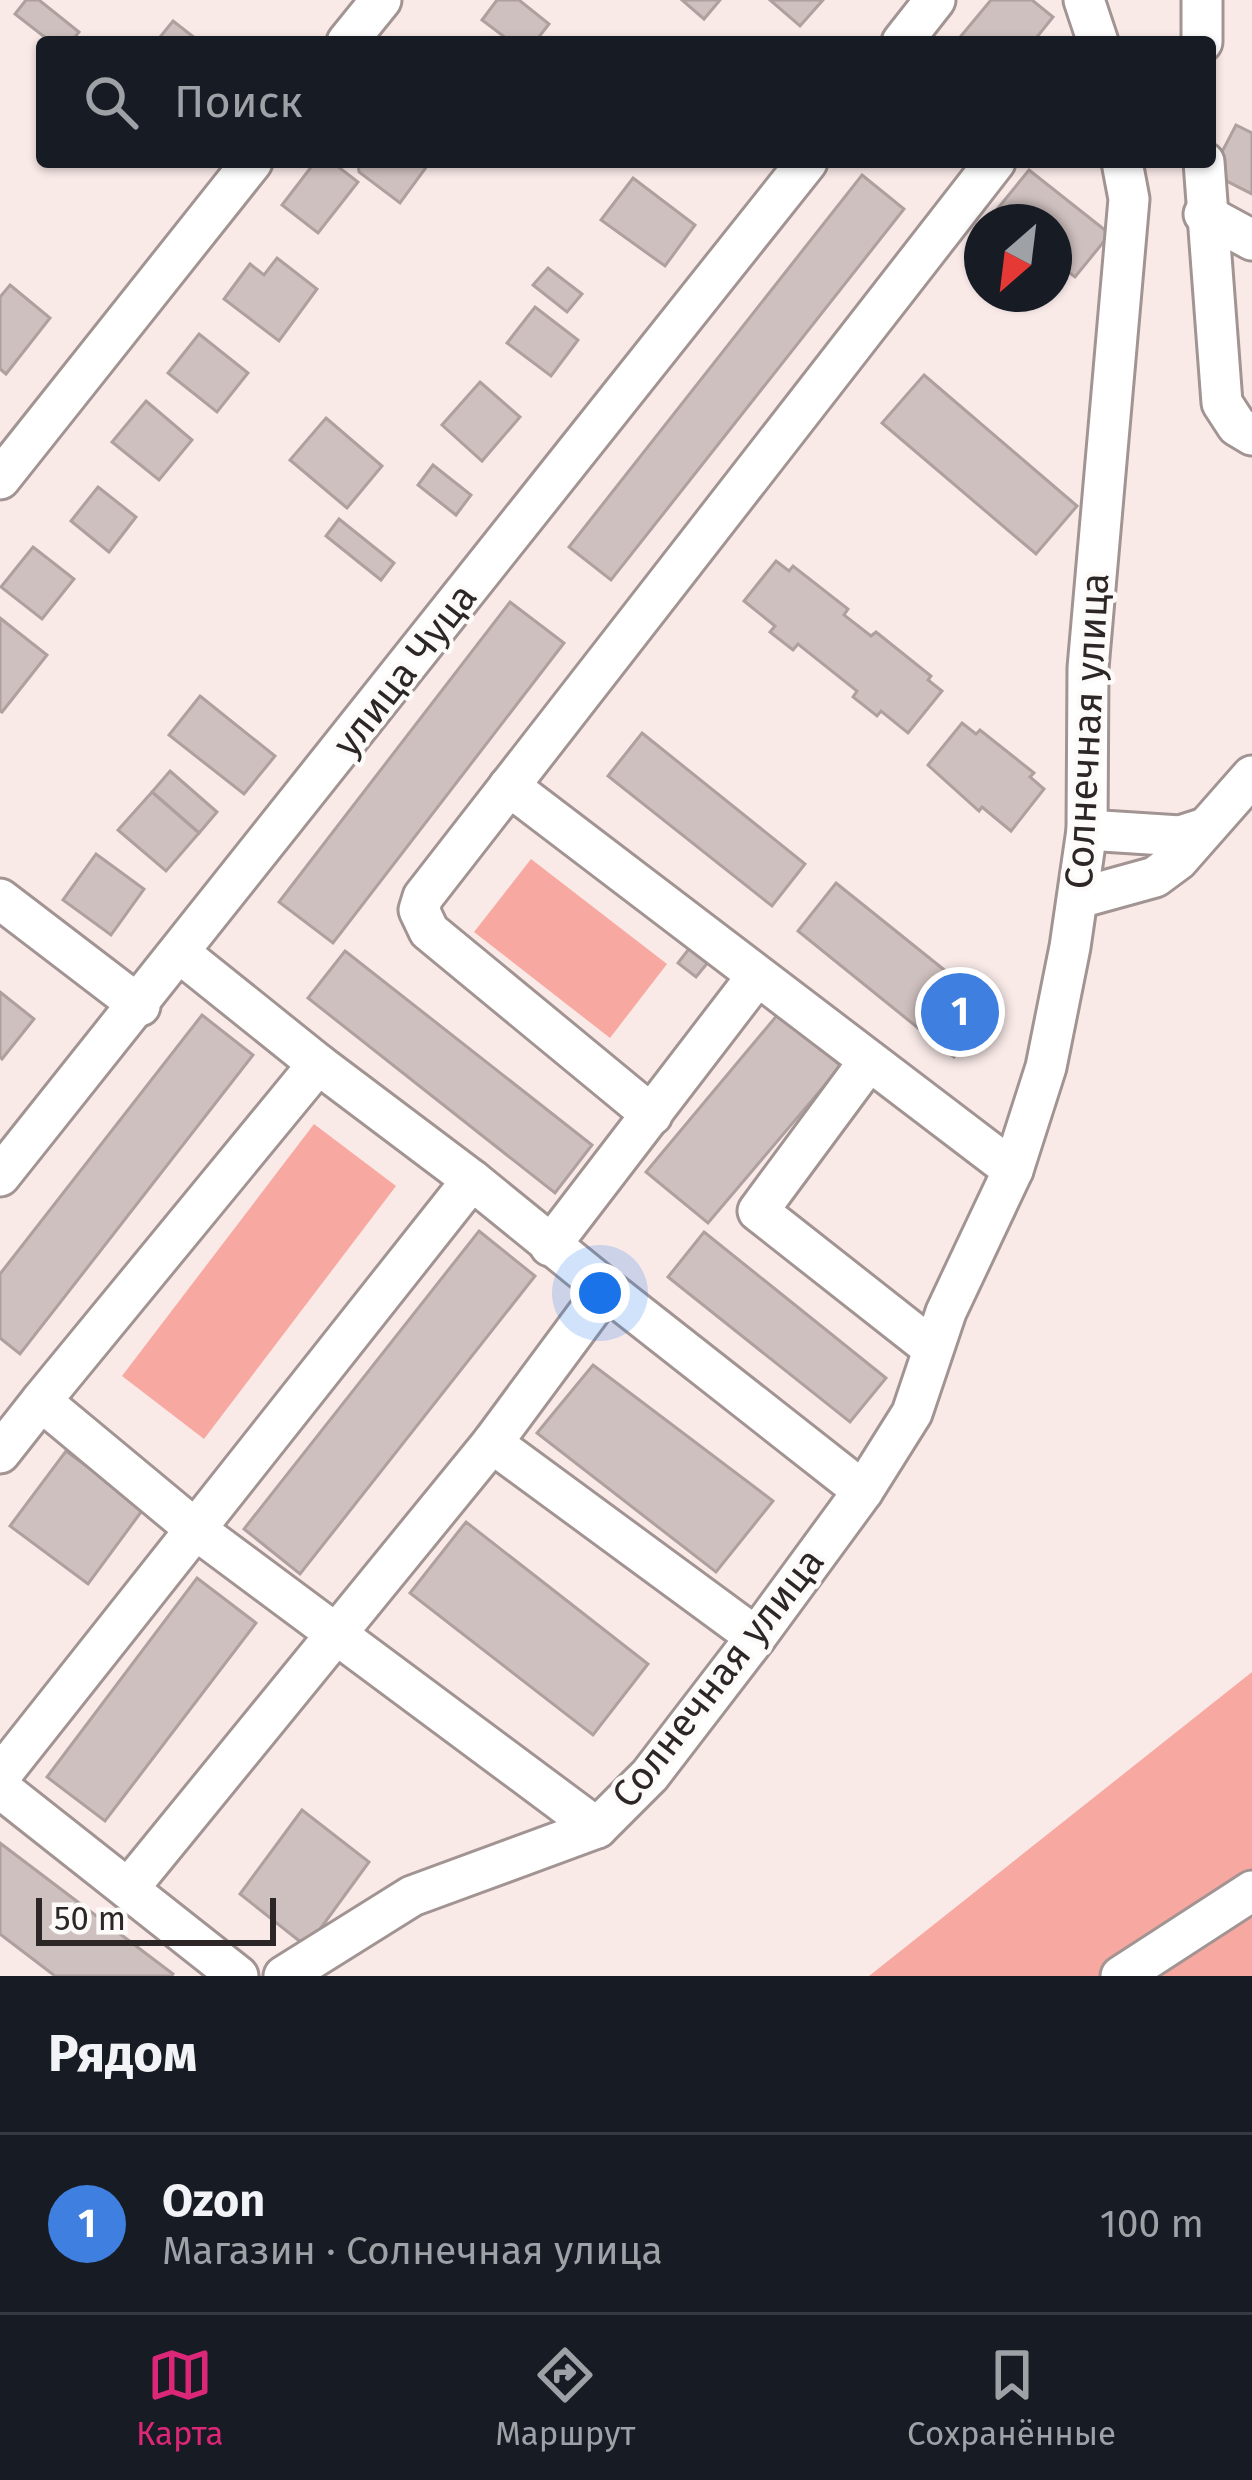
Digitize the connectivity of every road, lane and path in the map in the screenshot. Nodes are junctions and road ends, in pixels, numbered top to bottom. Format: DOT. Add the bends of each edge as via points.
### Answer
graph roads {
  1 [pos="381,0"];
  2 [pos="935,0"];
  3 [pos="1202,0"];
  4 [pos="352,36"];
  5 [pos="907,36"];
  6 [pos="1202,36"];
  7 [pos="247,168"];
  8 [pos="802,168"];
  9 [pos="989,168"];
  10 [pos="1123,168"];
  11 [pos="1204,168"];
  12 [pos="1204,214"];
  13 [pos="1252,240"];
  14 [pos="1214,317"];
  15 [pos="1252,337"];
  16 [pos="1252,434"];
  17 [pos="0,479"];
  18 [pos="1252,776"];
  19 [pos="509,786"];
  20 [pos="1205,828"];
  21 [pos="1088,830"];
  22 [pos="1079,898"];
  23 [pos="0,899"];
  24 [pos="181,954"];
  25 [pos="758,976"];
  26 [pos="140,1006"];
  27 [pos="869,1060"];
  28 [pos="318,1064"];
  29 [pos="652,1115"];
  30 [pos="1013,1170"];
  31 [pos="0,1176"];
  32 [pos="472,1180"];
  33 [pos="550,1246"];
  34 [pos="606,1289"];
  35 [pos="932,1348"];
  36 [pos="41,1401"];
  37 [pos="492,1443"];
  38 [pos="0,1453"];
  39 [pos="863,1491"];
  40 [pos="195,1529"];
  41 [pos="337,1633"];
  42 [pos="756,1637"];
  43 [pos="0,1776"];
  44 [pos="0,1788"];
  45 [pos="597,1828"];
  46 [pos="128,1889"];
  47 [pos="1252,1891"];
  48 [pos="238,1976"];
  49 [pos="284,1976"];
  50 [pos="1121,1976"];
  1 -- 4 [label="street"];
  2 -- 5 [label="street"];
  3 -- 6 [label="street"];
  7 -- 17 [label="street"];
  8 -- 24 [label="street, улица Чуца"];
  9 -- 19 [label="street"];
  10 -- 21 [label="street, Солнечная улица" via="1129,199 1088,668"];
  11 -- 12 [label="street"];
  12 -- 13 [label="street"];
  12 -- 14 [label="street"];
  14 -- 15 [label="street"];
  14 -- 16 [label="street" via="1222,403"];
  18 -- 20 [label="street"];
  19 -- 25 [label="street"];
  19 -- 29 [label="street" via="423,897 422,920"];
  20 -- 21 [label="street" via="1180,836"];
  20 -- 22 [label="street" via="1155,878"];
  21 -- 22 [label="street, Солнечная улица"];
  22 -- 30 [label="street, Солнечная улица" via="1046,1067"];
  23 -- 26 [label="street"];
  24 -- 26 [label="street, улица Чуца"];
  24 -- 28 [label="street"];
  25 -- 27 [label="street"];
  25 -- 29 [label="street"];
  26 -- 31 [label="street, улица Чуца"];
  27 -- 30 [label="street"];
  27 -- 35 [label="street" via="758,1211"];
  28 -- 32 [label="street"];
  28 -- 36 [label="street"];
  29 -- 33 [label="street"];
  30 -- 35 [label="street, Солнечная улица"];
  32 -- 33 [label="street"];
  32 -- 40 [label="street"];
  33 -- 34 [label="street"];
  34 -- 37 [label="street"];
  34 -- 39 [label="street"];
  35 -- 39 [label="street, Солнечная улица" via="912,1413"];
  36 -- 38 [label="street"];
  36 -- 40 [label="street"];
  37 -- 41 [label="street"];
  37 -- 42 [label="street"];
  39 -- 42 [label="street, Солнечная улица"];
  40 -- 41 [label="street"];
  40 -- 43 [label="street"];
  41 -- 45 [label="street"];
  41 -- 46 [label="street"];
  42 -- 45 [label="street, Солнечная улица" via="650,1775"];
  44 -- 46 [label="street"];
  45 -- 49 [label="street, Солнечная улица" via="412,1896"];
  46 -- 48 [label="street"];
  47 -- 50 [label="street"];
}
